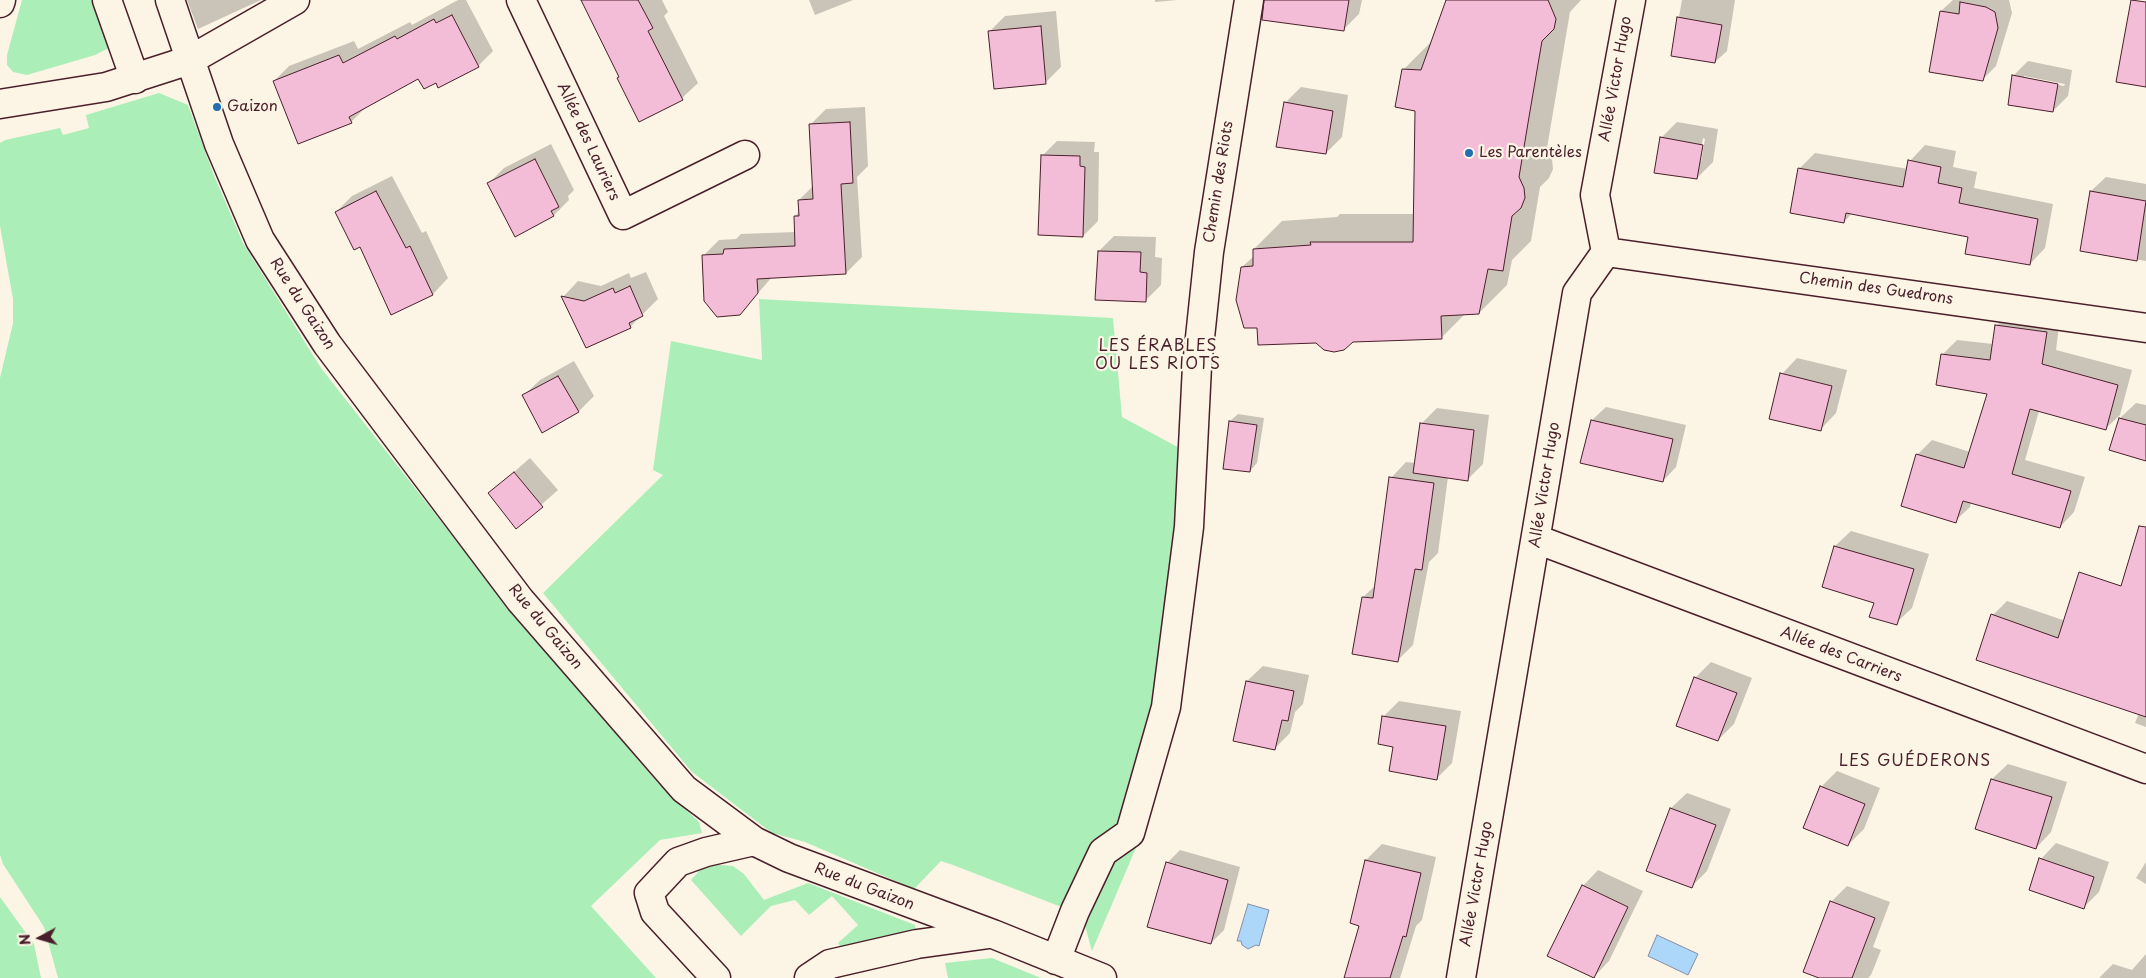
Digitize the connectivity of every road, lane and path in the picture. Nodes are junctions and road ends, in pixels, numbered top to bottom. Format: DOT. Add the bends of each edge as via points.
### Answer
graph roads {
  1 [pos="107,0"];
  2 [pos="170,0"];
  3 [pos="295,0"];
  4 [pos="522,0"];
  5 [pos="1249,0"];
  6 [pos="1631,0"];
  7 [pos="190,60"];
  8 [pos="135,79"];
  9 [pos="0,104"];
  10 [pos="745,155"];
  11 [pos="1606,252"];
  12 [pos="2146,328"];
  13 [pos="1536,539"];
  14 [pos="2146,769"];
  15 [pos="754,841"];
  16 [pos="993,934"];
  17 [pos="1056,960"];
  18 [pos="716,978"];
  19 [pos="809,978"];
  20 [pos="1102,978"];
  21 [pos="1461,978"];
  1 -- 8 [label="street"];
  2 -- 7 [label="street, Rue du Gaizon"];
  3 -- 7 [label="street"];
  4 -- 10 [label="street, Allée des Lauriers" via="623,215"];
  5 -- 17 [label="street, Chemin des Riots" via="1209,252 1197,366 1189,527 1166,707 1130,833 1102,852"];
  6 -- 11 [label="street, Allée Victor Hugo" via="1595,195"];
  7 -- 8 [label="street"];
  7 -- 15 [label="street, Rue du Gaizon" via="219,144 260,240 327,344 533,615 684,789"];
  8 -- 9 [label="street" via="106,87"];
  11 -- 12 [label="street, Chemin des Guedrons"];
  11 -- 13 [label="street, Allée Victor Hugo" via="1576,293"];
  13 -- 14 [label="street, Allée des Carriers"];
  13 -- 21 [label="street, Allée Victor Hugo"];
  15 -- 16 [label="street, Rue du Gaizon" via="789,858"];
  15 -- 18 [label="street" via="678,862 649,894 656,912"];
  16 -- 17 [label="street, Rue du Gaizon"];
  16 -- 19 [label="street" via="917,944 830,964"];
  17 -- 20 [label="street, Rue du Gaizon"];
}
